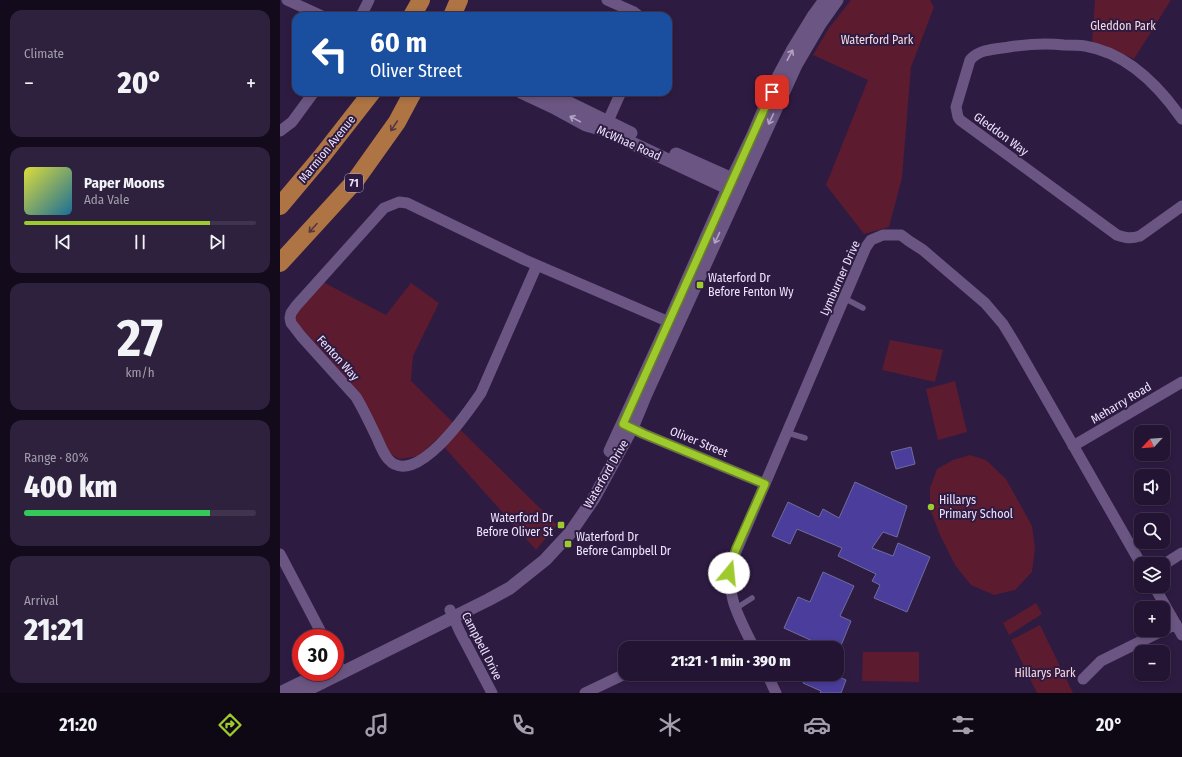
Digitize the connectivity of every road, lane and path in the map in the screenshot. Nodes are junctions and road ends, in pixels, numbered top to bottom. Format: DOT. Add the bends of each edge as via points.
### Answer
graph roads {
  1 [pos="287,0"];
  2 [pos="369,0"];
  3 [pos="421,0"];
  4 [pos="459,0"];
  5 [pos="608,0"];
  6 [pos="825,0"];
  7 [pos="837,0"];
  8 [pos="313,12"];
  9 [pos="363,12"];
  10 [pos="414,12"];
  11 [pos="454,12"];
  12 [pos="634,12"];
  13 [pos="311,96"];
  14 [pos="369,96"];
  15 [pos="411,96"];
  16 [pos="530,96"];
  17 [pos="554,96"];
  18 [pos="620,96"];
  19 [pos="1182,119"];
  20 [pos="606,125"];
  21 [pos="280,131"];
  22 [pos="735,186"];
  23 [pos="280,206"];
  24 [pos="1182,206"];
  25 [pos="280,263"];
  26 [pos="537,265"];
  27 [pos="844,298"];
  28 [pos="862,308"];
  29 [pos="673,324"];
  30 [pos="1182,382"];
  31 [pos="627,426"];
  32 [pos="788,433"];
  33 [pos="805,438"];
  34 [pos="1073,446"];
  35 [pos="765,484"];
  36 [pos="1182,553"];
  37 [pos="280,554"];
  38 [pos="1137,557"];
  39 [pos="1170,561"];
  40 [pos="1158,593"];
  41 [pos="752,598"];
  42 [pos="735,609"];
  43 [pos="451,614"];
  44 [pos="1176,624"];
  45 [pos="319,629"];
  46 [pos="1182,635"];
  47 [pos="751,641"];
  48 [pos="344,662"];
  49 [pos="618,677"];
  50 [pos="1083,679"];
  51 [pos="305,681"];
  52 [pos="317,681"];
  53 [pos="770,681"];
  54 [pos="280,693"];
  55 [pos="301,693"];
  56 [pos="492,693"];
  57 [pos="584,693"];
  58 [pos="776,693"];
  1 -- 8 [label="street"];
  2 -- 9 [label="street"];
  3 -- 10 [label="highway"];
  4 -- 11 [label="highway"];
  5 -- 12 [label="street"];
  22 -- 6 [label="street, Waterford Drive, one-way" via="777,79"];
  7 -- 22 [label="street, Waterford Drive, one-way" via="826,13 804,50"];
  13 -- 21 [label="street" via="292,122"];
  14 -- 23 [label="highway, Marmion Avenue"];
  15 -- 25 [label="highway, 71, one-way" via="397,122 355,181"];
  20 -- 16 [label="street, McWhae Road, one-way" via="586,125"];
  17 -- 20 [label="street, McWhae Road"];
  18 -- 20 [label="street"];
  19 -- 24 [label="street, Gleddon Way" via="1157,87 1126,61 1089,47 1041,43 983,51 973,56 956,107 960,120 1117,235 1124,238 1140,236"];
  20 -- 22 [label="street, McWhae Road" via="665,150"];
  22 -- 29 [label="street, Waterford Drive"];
  26 -- 26 [label="street, Fenton Way" via="472,406 438,447 417,462 406,466 400,466 388,459 356,397 291,323 291,313 296,306 384,208 399,202 407,203"];
  26 -- 29 [label="street, Fenton Way"];
  27 -- 28 [label="lane"];
  27 -- 32 [label="street, Lymburner Drive"];
  27 -- 34 [label="street, Lymburner Drive" via="866,247 877,236 901,236 923,250 964,283 995,313"];
  29 -- 31 [label="street, Waterford Drive"];
  30 -- 34 [label="street, Meharry Road"];
  31 -- 35 [label="street, Oliver Street"];
  31 -- 43 [label="street, Waterford Drive" via="594,498 570,533 545,560 510,588"];
  32 -- 33 [label="lane"];
  32 -- 35 [label="street, Lymburner Drive"];
  34 -- 38 [label="street, Lymburner Drive"];
  35 -- 42 [label="street, Lymburner Drive" via="730,567 730,587"];
  36 -- 39 [label="street"];
  37 -- 45 [label="street"];
  40 -- 44 [label="street"];
  41 -- 42 [label="lane"];
  42 -- 47 [label="street, Lymburner Drive"];
  43 -- 48 [label="street, Waterford Drive"];
  43 -- 56 [label="street, Campbell Drive"];
  44 -- 46 [label="street"];
  44 -- 50 [label="street" via="1101,661"];
  49 -- 57 [label="street"];
  51 -- 54 [label="street"];
  52 -- 55 [label="street, Waterford Drive"];
  53 -- 58 [label="street"];
}
